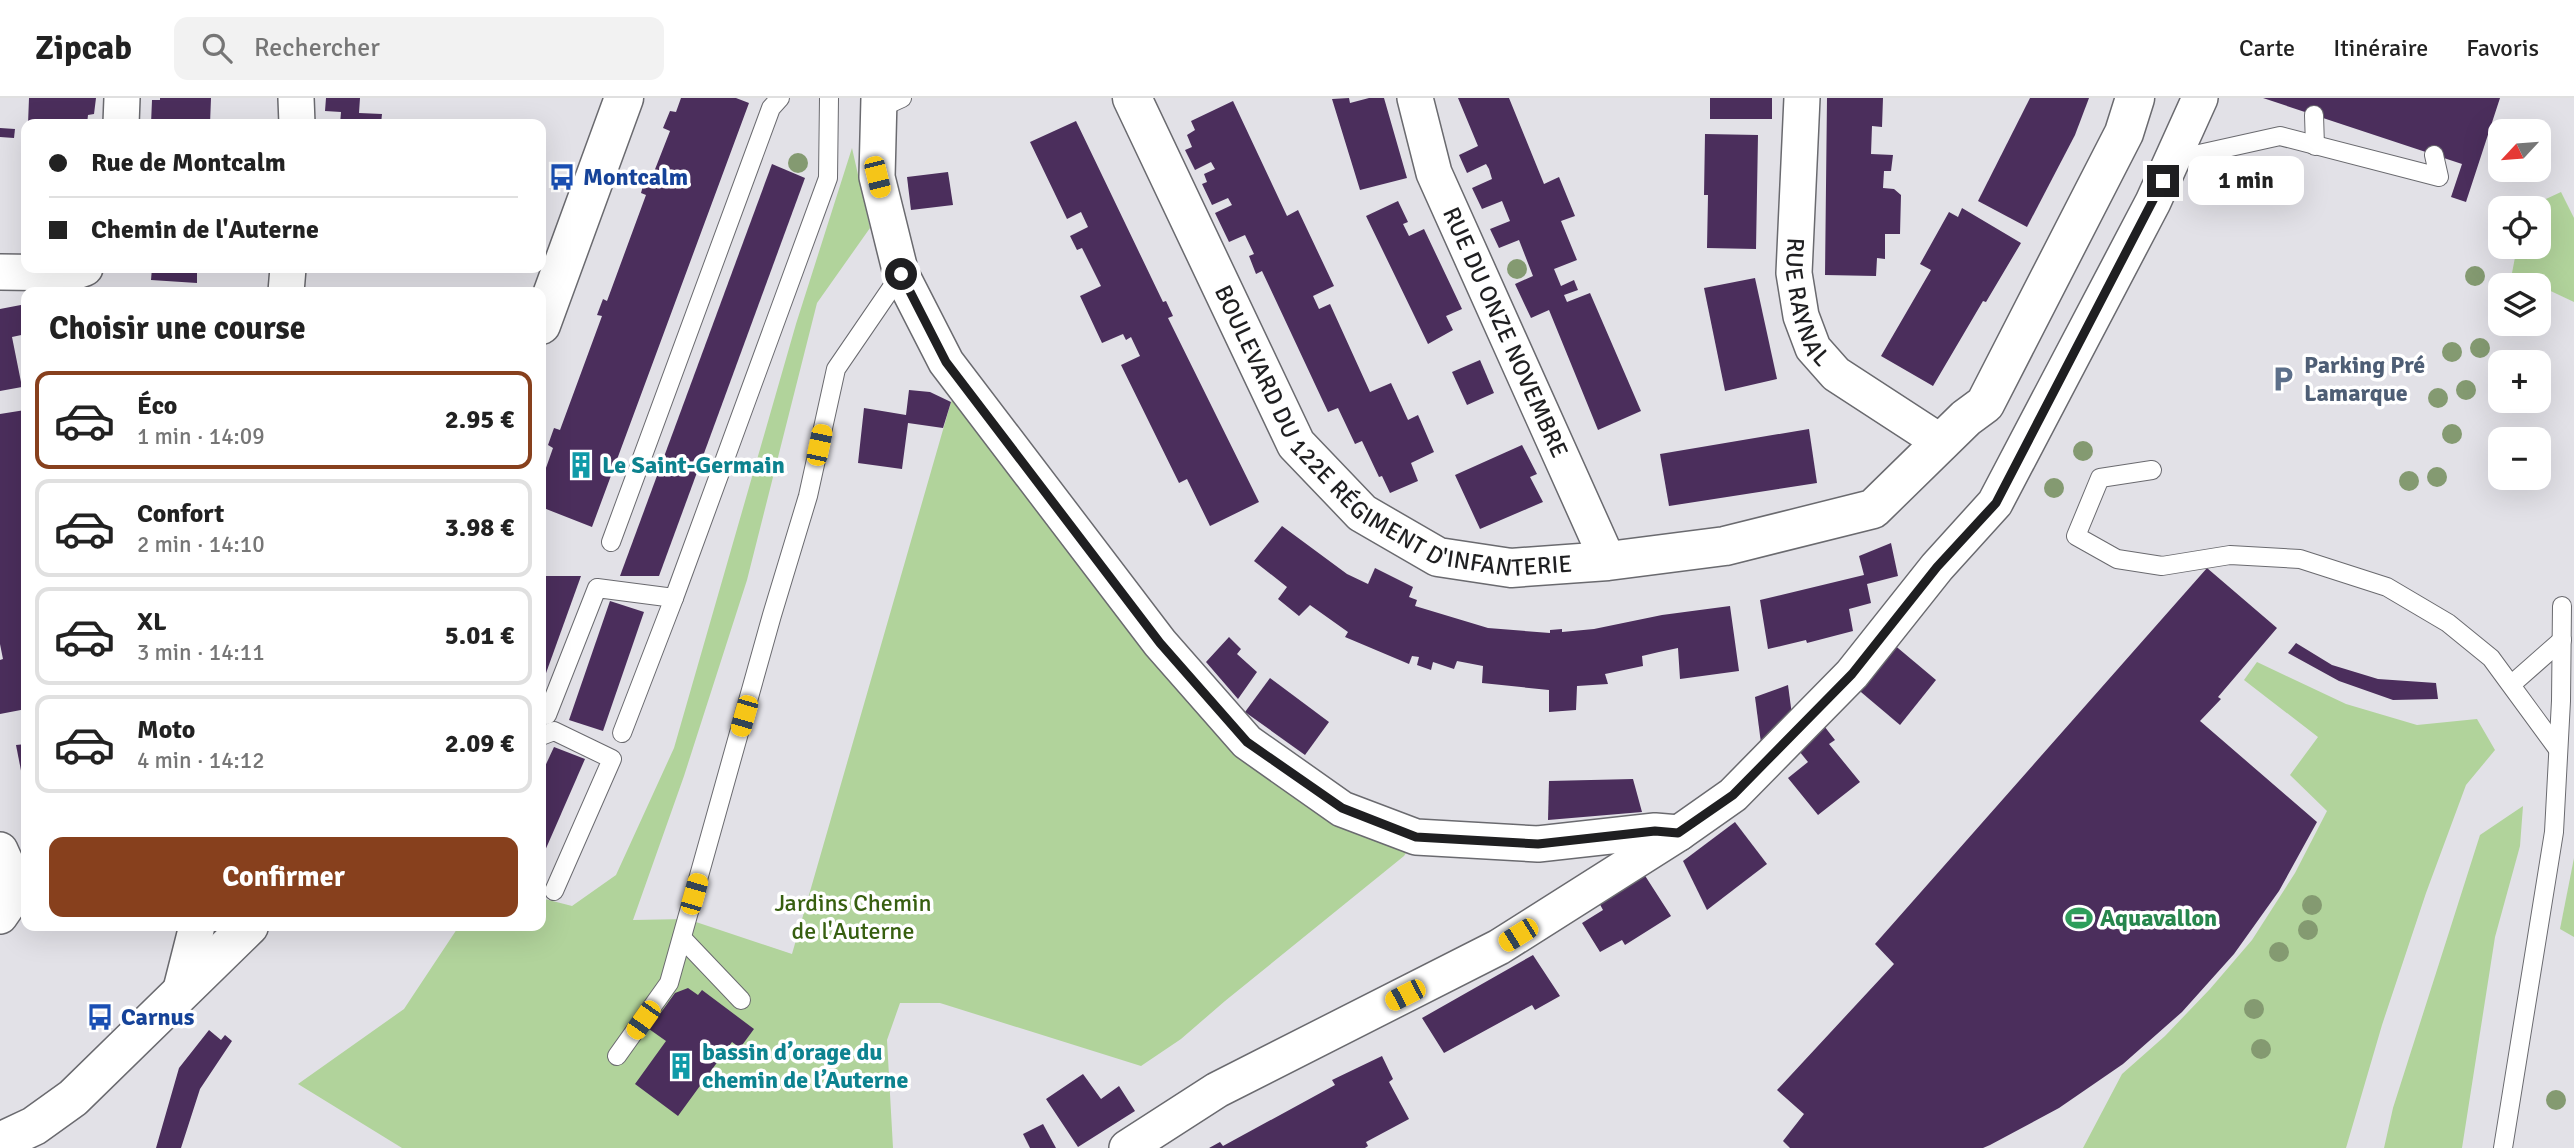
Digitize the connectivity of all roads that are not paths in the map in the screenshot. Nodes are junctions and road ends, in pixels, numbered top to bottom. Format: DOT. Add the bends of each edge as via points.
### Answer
graph roads {
  1 [pos="122,98"];
  2 [pos="296,98"];
  3 [pos="624,98"];
  4 [pos="780,98"];
  5 [pos="828,98"];
  6 [pos="1132,98"];
  7 [pos="1415,98"];
  8 [pos="1802,98"];
  9 [pos="2135,98"];
  10 [pos="2200,98"];
  11 [pos="886,102"];
  12 [pos="2314,115"];
  13 [pos="121,119"];
  14 [pos="297,119"];
  15 [pos="2315,146"];
  16 [pos="2434,155"];
  17 [pos="2172,160"];
  18 [pos="0,272"];
  19 [pos="21,272"];
  20 [pos="901,274"];
  21 [pos="546,311"];
  22 [pos="1954,431"];
  23 [pos="2152,470"];
  24 [pos="611,542"];
  25 [pos="1608,561"];
  26 [pos="674,598"];
  27 [pos="2562,606"];
  28 [pos="2562,640"];
  29 [pos="2512,684"];
  30 [pos="2567,702"];
  31 [pos="547,715"];
  32 [pos="622,733"];
  33 [pos="546,734"];
  34 [pos="2557,748"];
  35 [pos="1678,833"];
  36 [pos="0,850"];
  37 [pos="554,891"];
  38 [pos="15,897"];
  39 [pos="196,931"];
  40 [pos="243,931"];
  41 [pos="682,938"];
  42 [pos="180,993"];
  43 [pos="741,1000"];
  44 [pos="617,1056"];
  45 [pos="0,1142"];
  46 [pos="1127,1148"];
  47 [pos="2503,1148"];
  1 -- 13 [label="street"];
  2 -- 14 [label="street"];
  3 -- 21 [label="main road"];
  4 -- 24 [label="lane" via="771,108"];
  5 -- 26 [label="lane" via="828,178"];
  6 -- 25 [label="main road, BOULEVARD DU 122E RÉGIMENT D'INFANTERIE" via="1296,444 1362,513 1438,557 1511,569"];
  7 -- 25 [label="street, RUE DU ONZE NOVEMBRE" via="1434,173"];
  8 -- 22 [label="street, RUE RAYNAL" via="1794,273 1801,316 1813,348 1836,374"];
  9 -- 22 [label="main road, BOULEVARD DU 122E RÉGIMENT D'INFANTERIE" via="2124,133 1985,404"];
  10 -- 17 [label="street"];
  11 -- 20 [label="street" via="877,177"];
  12 -- 15 [label="lane"];
  15 -- 16 [label="lane" via="2439,177"];
  15 -- 17 [label="lane" via="2280,136"];
  17 -- 35 [label="street" via="1996,503 1937,567 1852,674 1733,795"];
  18 -- 19 [label="street"];
  20 -- 35 [label="street" via="946,362 1160,643 1247,742 1342,808 1416,837 1538,844 1655,831"];
  20 -- 41 [label="lane" via="836,369 808,496"];
  22 -- 25 [label="main road, BOULEVARD DU 122E RÉGIMENT D'INFANTERIE" via="1873,509 1725,546"];
  23 -- 29 [label="lane" via="2100,478 2076,536 2117,559 2162,566 2230,555 2300,559 2388,587 2448,623 2491,658"];
  26 -- 31 [label="lane" via="597,589"];
  26 -- 32 [label="lane"];
  27 -- 28 [label="lane"];
  28 -- 29 [label="lane"];
  28 -- 30 [label="lane"];
  29 -- 34 [label="lane"];
  30 -- 34 [label="lane"];
  33 -- 37 [label="lane" via="554,731 612,759"];
  34 -- 47 [label="lane" via="2554,832"];
  35 -- 46 [label="street" via="1499,947 1217,1090"];
  36 -- 38 [label="street"];
  39 -- 42 [label="street"];
  40 -- 42 [label="main road"];
  41 -- 43 [label="lane"];
  41 -- 44 [label="lane" via="669,983"];
  42 -- 45 [label="main road" via="74,1098 34,1126"];
}
